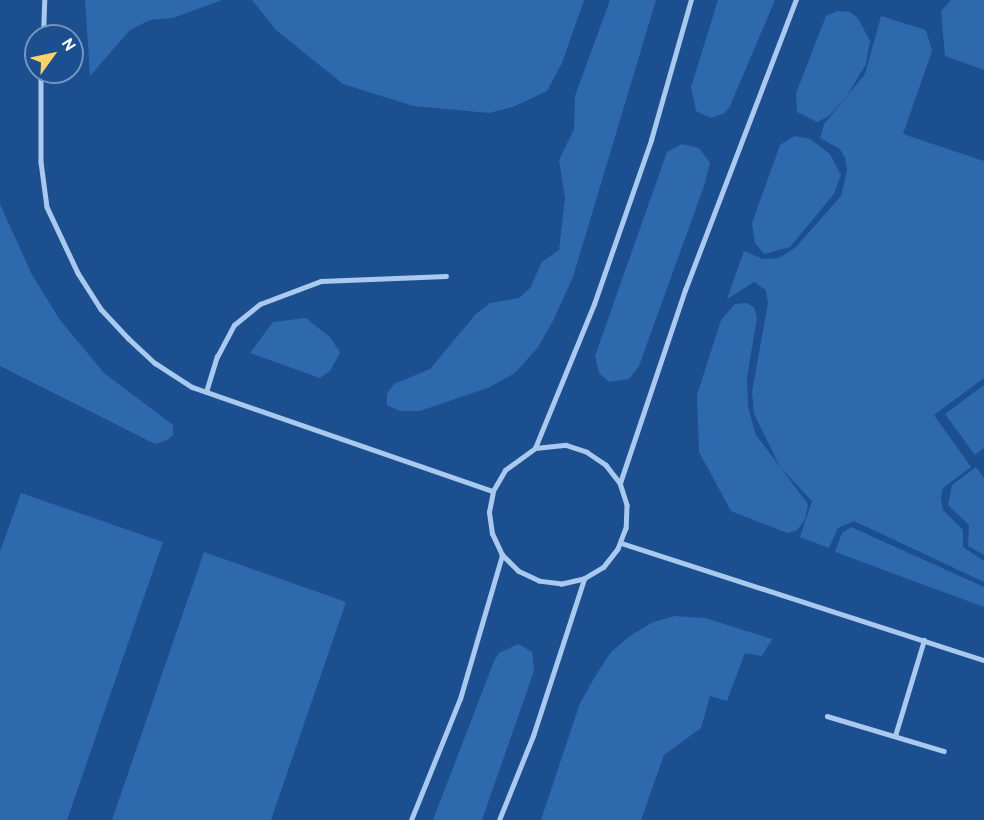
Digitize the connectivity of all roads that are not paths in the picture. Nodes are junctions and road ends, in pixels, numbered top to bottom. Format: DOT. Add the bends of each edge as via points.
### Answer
graph roads {
  1 [pos="44,0"];
  2 [pos="691,0"];
  3 [pos="796,0"];
  4 [pos="43,24"];
  5 [pos="41,84"];
  6 [pos="446,276"];
  7 [pos="206,392"];
  8 [pos="535,448"];
  9 [pos="620,483"];
  10 [pos="493,491"];
  11 [pos="621,543"];
  12 [pos="502,555"];
  13 [pos="584,579"];
  14 [pos="924,640"];
  15 [pos="984,660"];
  16 [pos="827,716"];
  17 [pos="895,736"];
  18 [pos="945,751"];
  19 [pos="411,820"];
  20 [pos="499,820"];
  1 -- 4 [label="lane"];
  2 -- 8 [label="lane" via="623,224"];
  3 -- 9 [label="lane" via="685,290"];
  5 -- 7 [label="lane" via="43,182 47,207 65,252 101,309 128,338 155,363"];
  6 -- 7 [label="lane" via="321,281 260,304 234,325 217,357"];
  7 -- 10 [label="lane"];
  8 -- 9 [label="lane" via="566,445 587,452 606,465"];
  8 -- 10 [label="lane" via="505,470"];
  9 -- 11 [label="lane" via="627,505"];
  10 -- 12 [label="lane" via="489,512 492,534"];
  11 -- 13 [label="lane" via="604,567"];
  11 -- 14 [label="lane"];
  12 -- 13 [label="lane" via="518,571 539,581 562,584"];
  12 -- 19 [label="lane" via="460,699"];
  13 -- 20 [label="lane" via="533,736"];
  14 -- 15 [label="lane"];
  14 -- 17 [label="lane"];
  16 -- 17 [label="lane"];
  17 -- 18 [label="lane"];
}
